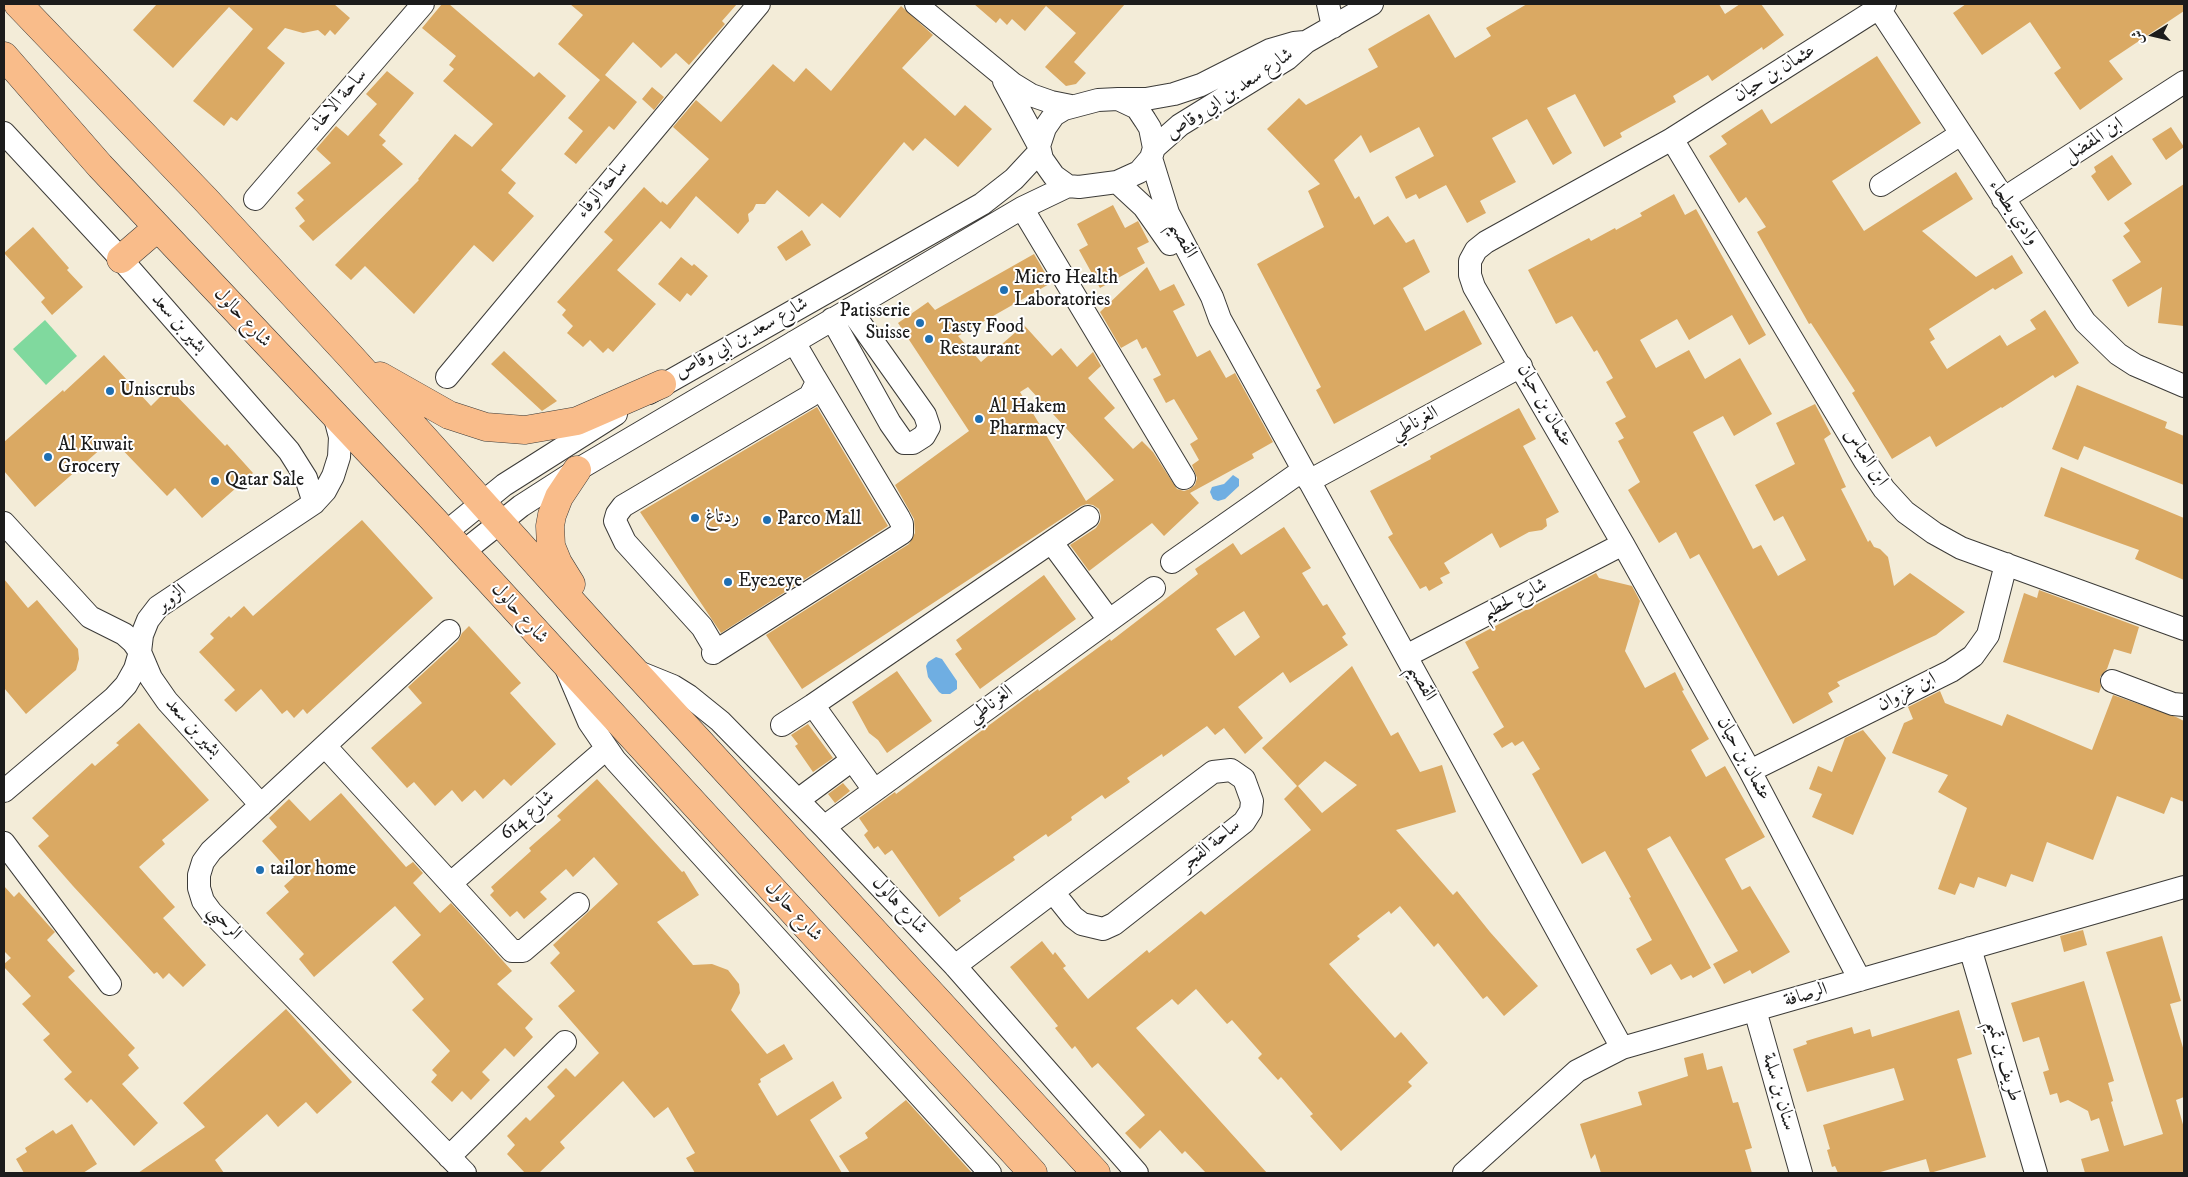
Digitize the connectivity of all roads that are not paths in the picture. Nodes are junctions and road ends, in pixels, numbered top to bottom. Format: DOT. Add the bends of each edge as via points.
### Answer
graph roads {
  1 [pos="423,4"];
  2 [pos="759,4"];
  3 [pos="916,4"];
  4 [pos="1328,4"];
  5 [pos="1372,4"];
  6 [pos="20,5"];
  7 [pos="1880,5"];
  8 [pos="1333,27"];
  9 [pos="1306,42"];
  10 [pos="8,62"];
  11 [pos="998,71"];
  12 [pos="2184,82"];
  13 [pos="1118,99"];
  14 [pos="1071,106"];
  15 [pos="4,133"];
  16 [pos="1961,134"];
  17 [pos="1672,139"];
  18 [pos="1040,148"];
  19 [pos="1152,153"];
  20 [pos="14,156"];
  21 [pos="1118,182"];
  22 [pos="1068,186"];
  23 [pos="1881,186"];
  24 [pos="255,199"];
  25 [pos="2003,199"];
  26 [pos="1022,208"];
  27 [pos="157,228"];
  28 [pos="121,259"];
  29 [pos="841,314"];
  30 [pos="1220,319"];
  31 [pos="794,342"];
  32 [pos="350,356"];
  33 [pos="1521,366"];
  34 [pos="447,377"];
  35 [pos="815,378"];
  36 [pos="662,384"];
  37 [pos="2184,386"];
  38 [pos="336,418"];
  39 [pos="577,470"];
  40 [pos="1306,475"];
  41 [pos="1184,478"];
  42 [pos="482,501"];
  43 [pos="314,503"];
  44 [pos="1088,518"];
  45 [pos="500,521"];
  46 [pos="4,523"];
  47 [pos="454,542"];
  48 [pos="1052,543"];
  49 [pos="1623,544"];
  50 [pos="1172,562"];
  51 [pos="2006,564"];
  52 [pos="1154,588"];
  53 [pos="1109,620"];
  54 [pos="2184,629"];
  55 [pos="449,630"];
  56 [pos="606,640"];
  57 [pos="140,652"];
  58 [pos="1406,656"];
  59 [pos="565,665"];
  60 [pos="634,670"];
  61 [pos="2112,681"];
  62 [pos="813,705"];
  63 [pos="2184,705"];
  64 [pos="782,725"];
  65 [pos="325,746"];
  66 [pos="606,749"];
  67 [pos="852,760"];
  68 [pos="1750,771"];
  69 [pos="874,790"];
  70 [pos="4,791"];
  71 [pos="798,800"];
  72 [pos="261,805"];
  73 [pos="824,827"];
  74 [pos="4,843"];
  75 [pos="450,883"];
  76 [pos="2184,887"];
  77 [pos="1052,892"];
  78 [pos="578,904"];
  79 [pos="1970,948"];
  80 [pos="955,966"];
  81 [pos="1860,980"];
  82 [pos="110,984"];
  83 [pos="1755,1010"];
  84 [pos="565,1042"];
  85 [pos="1622,1048"];
  86 [pos="450,1157"];
  87 [pos="465,1173"];
  88 [pos="990,1173"];
  89 [pos="1033,1173"];
  90 [pos="1096,1173"];
  91 [pos="1137,1173"];
  92 [pos="1464,1173"];
  93 [pos="1801,1173"];
  94 [pos="2036,1173"];
  1 -- 24 [label="street, ساحة الاخاء"];
  2 -- 34 [label="street, ساحة الوفاء"];
  3 -- 11 [label="street"];
  4 -- 8 [label="street"];
  5 -- 8 [label="street, شارع سعد بن ابي وقاص"];
  6 -- 32 [label="main road"];
  7 -- 16 [label="street, وادي بطحاء"];
  7 -- 17 [label="street, عثمان بن حيان"];
  8 -- 9 [label="street, شارع سعد بن ابي وقاص"];
  9 -- 13 [label="street, شارع سعد بن ابي وقاص" via="1270,50 1201,85 1174,94"];
  9 -- 19 [label="street, شارع سعد بن ابي وقاص" via="1287,59 1180,125"];
  10 -- 27 [label="main road, شارع حالول"];
  11 -- 14 [label="street" via="1031,95"];
  11 -- 18 [label="street"];
  12 -- 25 [label="street, ابن المفضل"];
  13 -- 14 [label="street"];
  13 -- 19 [label="street" via="1129,103 1150,128"];
  14 -- 18 [label="street" via="1049,121 1041,136"];
  15 -- 20 [label="street, بشير بن سعد"];
  16 -- 23 [label="street"];
  16 -- 25 [label="street, وادي بطحاء"];
  17 -- 33 [label="street, عثمان بن حيان" via="1476,250 1470,261 1474,287"];
  17 -- 51 [label="street, ابن العباس" via="1884,489 1905,512 1934,533 1961,548"];
  18 -- 22 [label="street" via="1049,171"];
  18 -- 36 [label="street, شارع سعد بن ابي وقاص" via="1014,179 982,204"];
  19 -- 21 [label="street" via="1139,172"];
  19 -- 30 [label="street, القصيم" via="1168,213 1212,296"];
  20 -- 28 [label="street, بشير بن سعد"];
  21 -- 22 [label="street" via="1079,188"];
  21 -- 30 [label="street, القصيم" via="1156,222 1204,301"];
  22 -- 26 [label="street, شارع سعد بن ابي وقاص"];
  25 -- 37 [label="street, وادي بطحاء" via="2085,322 2102,340 2136,365"];
  26 -- 29 [label="street, شارع سعد بن ابي وقاص"];
  26 -- 41 [label="street"];
  27 -- 28 [label="main road"];
  27 -- 38 [label="main road, شارع حالول"];
  28 -- 43 [label="street, بشير بن سعد" via="289,451 306,478"];
  29 -- 29 [label="street" via="890,423 904,443 913,443 924,436 929,427 925,415"];
  29 -- 31 [label="street, شارع سعد بن ابي وقاص"];
  30 -- 40 [label="street, القصيم"];
  31 -- 35 [label="street"];
  31 -- 39 [label="street, شارع سعد بن ابي وقاص"];
  32 -- 36 [label="main road" via="448,415 486,427 525,430 577,421"];
  32 -- 42 [label="main road"];
  33 -- 40 [label="street, الغرناطي"];
  33 -- 49 [label="street, عثمان بن حيان"];
  35 -- 35 [label="street" via="816,384 810,396 624,506 617,514 615,521 625,542 702,627 715,649 714,653 902,533 902,524"];
  36 -- 42 [label="street, شارع سعد بن ابي وقاص"];
  38 -- 43 [label="street, الزوير" via="340,437 338,457 333,476"];
  38 -- 47 [label="main road, شارع حالول"];
  39 -- 45 [label="street, شارع سعد بن ابي وقاص"];
  39 -- 56 [label="main road" via="552,514 551,546 558,563"];
  40 -- 50 [label="street, الغرناطي"];
  40 -- 58 [label="street, القصيم"];
  42 -- 45 [label="main road"];
  42 -- 47 [label="street, شارع سعد بن ابي وقاص"];
  43 -- 57 [label="street, الزوير" via="158,607 142,635"];
  44 -- 48 [label="street"];
  45 -- 47 [label="street, شارع سعد بن ابي وقاص"];
  45 -- 56 [label="main road"];
  46 -- 57 [label="street, بشير بن سعد" via="90,617 124,634"];
  47 -- 59 [label="main road, شارع حالول"];
  48 -- 53 [label="street"];
  48 -- 62 [label="street"];
  49 -- 58 [label="street, شارع لحطيم"];
  49 -- 68 [label="street, عثمان بن حيان"];
  51 -- 54 [label="street, ابن العباس"];
  51 -- 68 [label="street, ابن غزوان" via="1988,635 1972,656 1950,671"];
  52 -- 53 [label="street, الغرناطي"];
  53 -- 69 [label="street, الغرناطي"];
  55 -- 65 [label="street, الرحبي"];
  56 -- 60 [label="main road"];
  57 -- 70 [label="street, الزوير" via="126,685 114,698"];
  57 -- 72 [label="street, بشير بن سعد" via="151,678 167,701"];
  58 -- 85 [label="street, القصيم"];
  59 -- 66 [label="street" via="588,722"];
  59 -- 89 [label="main road, شارع حالول"];
  60 -- 71 [label="street, شارع هالول" via="673,686 720,720"];
  60 -- 90 [label="main road"];
  61 -- 63 [label="street" via="2173,704"];
  62 -- 64 [label="street"];
  62 -- 67 [label="street"];
  65 -- 72 [label="street, الرحبي"];
  65 -- 75 [label="street"];
  66 -- 75 [label="street, شارع 614"];
  66 -- 88 [label="street"];
  67 -- 69 [label="street"];
  67 -- 71 [label="street"];
  68 -- 81 [label="street, عثمان بن حيان"];
  69 -- 73 [label="street, الغرناطي"];
  71 -- 73 [label="street, شارع هالول"];
  72 -- 86 [label="street, الرحبي" via="203,862 199,888 203,901"];
  73 -- 80 [label="street, شارع هالول"];
  74 -- 82 [label="street"];
  75 -- 78 [label="street" via="512,951 523,951"];
  76 -- 79 [label="street, الرصافة"];
  77 -- 77 [label="street, ساحة الفجر" via="1213,772 1231,770 1244,779 1252,801 1251,812 1244,822 1114,924 1103,928 1082,924"];
  77 -- 80 [label="street, ساحة الفجر"];
  79 -- 81 [label="street, الرصافة"];
  79 -- 94 [label="street, طريف بن تميم"];
  80 -- 91 [label="street, شارع هالول"];
  81 -- 83 [label="street, الرصافة"];
  83 -- 85 [label="street, الرصافة"];
  83 -- 93 [label="street, سنان بن سلمة"];
  84 -- 86 [label="street"];
  85 -- 92 [label="street, الرصافة" via="1577,1071"];
  86 -- 87 [label="street, الرحبي"];
}
